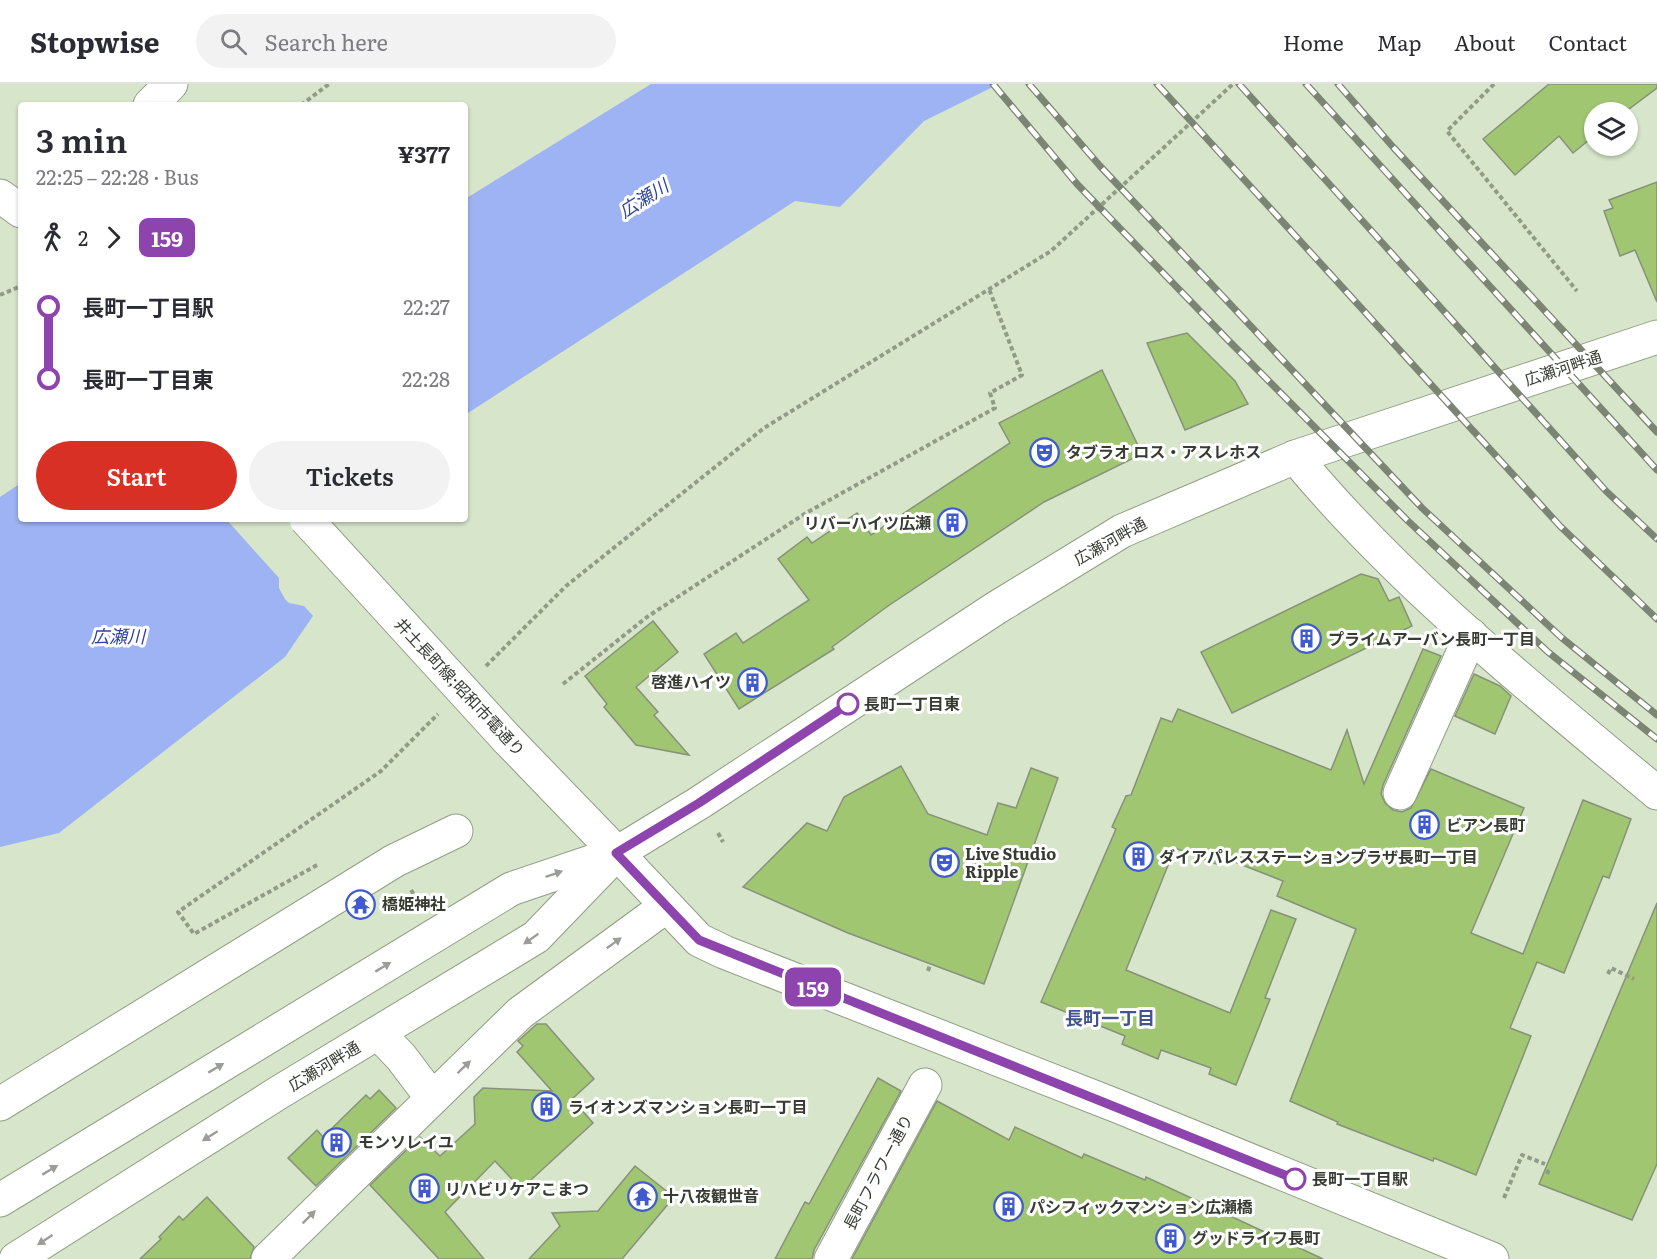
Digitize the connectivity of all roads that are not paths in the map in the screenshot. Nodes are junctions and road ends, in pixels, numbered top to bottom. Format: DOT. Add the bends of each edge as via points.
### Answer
graph roads {
  1 [pos="171,84"];
  2 [pos="153,102"];
  3 [pos="0,196"];
  4 [pos="18,209"];
  5 [pos="1657,337"];
  6 [pos="1294,457"];
  7 [pos="309,522"];
  8 [pos="1471,635"];
  9 [pos="1400,793"];
  10 [pos="1657,793"];
  11 [pos="456,831"];
  12 [pos="616,853"];
  13 [pos="665,907"];
  14 [pos="378,1033"];
  15 [pos="925,1085"];
  16 [pos="432,1098"];
  17 [pos="0,1104"];
  18 [pos="0,1200"];
  19 [pos="16,1259"];
  20 [pos="268,1259"];
  21 [pos="831,1259"];
  22 [pos="1492,1259"];
  1 -- 2 [label="main road"];
  3 -- 4 [label="main road"];
  5 -- 6 [label="main road, 広瀬河畔通"];
  6 -- 8 [label="main road" via="1322,491"];
  6 -- 12 [label="main road, 広瀬河畔通" via="1122,531"];
  7 -- 12 [label="main road, 井土長町線;昭和市電通り, bridge"];
  8 -- 9 [label="main road"];
  8 -- 10 [label="main road"];
  11 -- 17 [label="main road" via="394,861"];
  12 -- 13 [label="main road, 井土長町線;昭和市電通り"];
  12 -- 14 [label="main road, 広瀬河畔通, one-way" via="536,937"];
  18 -- 12 [label="main road, 広瀬河畔通, one-way" via="511,889"];
  16 -- 13 [label="main road, one-way" via="520,1013"];
  13 -- 22 [label="main road, 井土長町線;昭和市電通り" via="699,940 724,952"];
  14 -- 16 [label="main road"];
  14 -- 19 [label="main road, 広瀬河畔通, one-way"];
  15 -- 21 [label="main road, 長町フラワー通り"];
  20 -- 16 [label="main road, one-way"];
}
